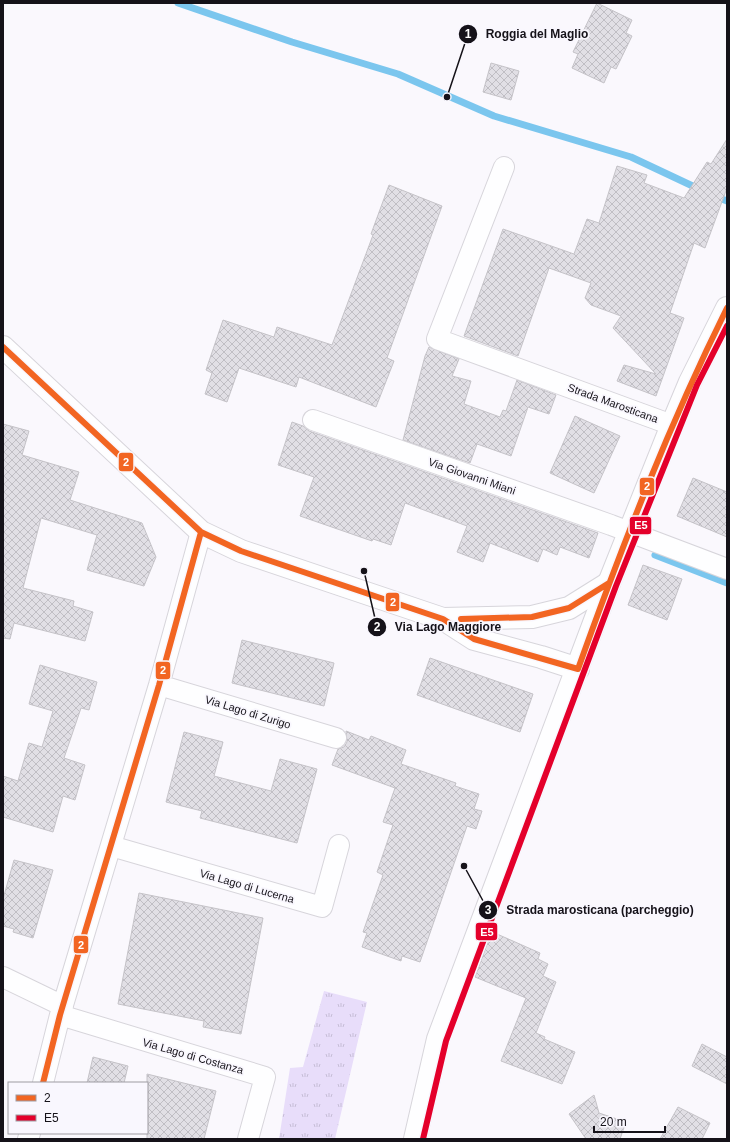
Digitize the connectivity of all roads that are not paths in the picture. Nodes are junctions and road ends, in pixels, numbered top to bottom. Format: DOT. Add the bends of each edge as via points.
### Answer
graph roads {
  1 [pos="504,168"];
  2 [pos="727,308"];
  3 [pos="3,347"];
  4 [pos="313,420"];
  5 [pos="672,425"];
  6 [pos="201,532"];
  7 [pos="630,532"];
  8 [pos="727,568"];
  9 [pos="609,583"];
  10 [pos="443,620"];
  11 [pos="578,669"];
  12 [pos="159,685"];
  13 [pos="336,738"];
  14 [pos="339,845"];
  15 [pos="111,846"];
  16 [pos="3,977"];
  17 [pos="62,1010"];
  18 [pos="42,1082"];
  19 [pos="248,1139"];
  20 [pos="415,1139"];
  1 -- 5 [label="street, Strada Marosticana" via="437,339"];
  2 -- 5 [label="main road, Strada Marosticana" via="693,375"];
  3 -- 6 [label="main road"];
  4 -- 7 [label="street, Via Giovanni Miani"];
  5 -- 7 [label="main road, Strada Marosticana"];
  6 -- 10 [label="main road" via="241,551"];
  6 -- 12 [label="street"];
  7 -- 8 [label="street, Via Giovanni Miani"];
  7 -- 9 [label="main road, Strada Marosticana"];
  9 -- 10 [label="main road" via="569,608 532,618"];
  9 -- 11 [label="main road, Strada Marosticana"];
  10 -- 11 [label="main road" via="474,639"];
  11 -- 20 [label="main road, Strada Marosticana" via="438,1039"];
  12 -- 13 [label="street, Via Lago di Zurigo"];
  12 -- 15 [label="street"];
  14 -- 15 [label="street, Via Lago di Lucerna" via="322,907"];
  15 -- 17 [label="street"];
  16 -- 17 [label="street"];
  17 -- 18 [label="street"];
  17 -- 19 [label="street, Via Lago di Costanza" via="265,1077"];
}
